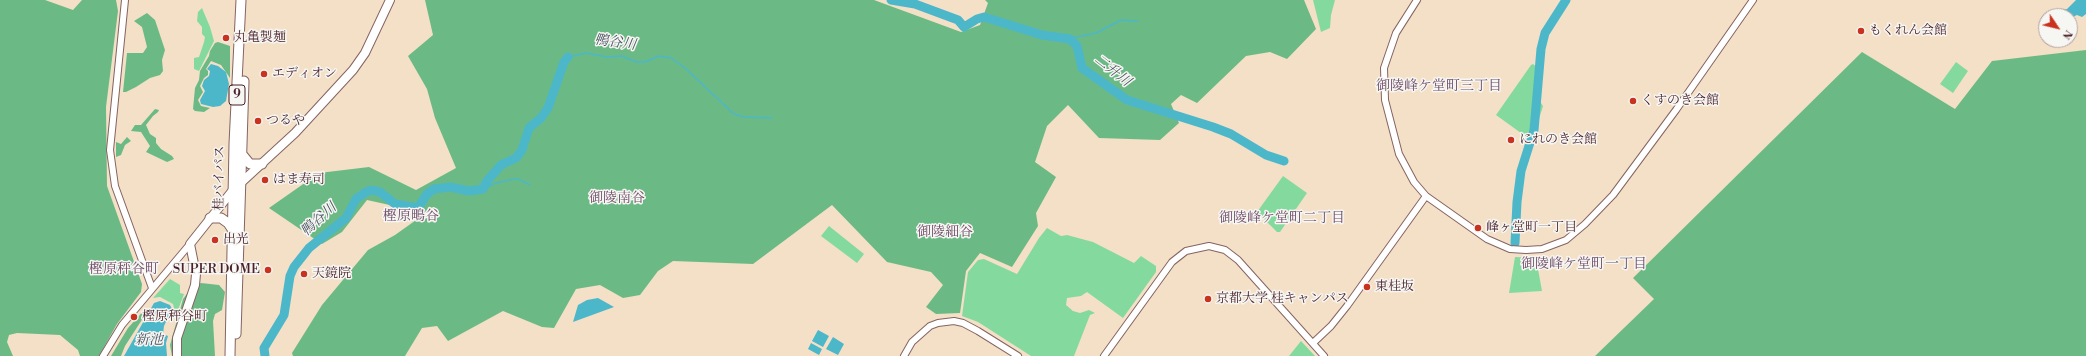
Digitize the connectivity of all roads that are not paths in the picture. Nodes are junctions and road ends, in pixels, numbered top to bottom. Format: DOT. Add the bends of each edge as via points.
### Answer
graph roads {
  1 [pos="125,0"];
  2 [pos="241,0"];
  3 [pos="247,0"];
  4 [pos="390,0"];
  5 [pos="1416,0"];
  6 [pos="1753,0"];
  7 [pos="242,153"];
  8 [pos="262,164"];
  9 [pos="241,183"];
  10 [pos="233,190"];
  11 [pos="1426,196"];
  12 [pos="210,218"];
  13 [pos="232,229"];
  14 [pos="190,244"];
  15 [pos="152,288"];
  16 [pos="1312,343"];
  17 [pos="103,356"];
  18 [pos="177,356"];
  19 [pos="230,356"];
  20 [pos="236,356"];
  21 [pos="904,356"];
  22 [pos="1018,356"];
  23 [pos="1104,356"];
  24 [pos="1324,356"];
  1 -- 15 [label="street" via="110,150 115,186"];
  2 -- 10 [label="highway, 桂バイパス / 9"];
  3 -- 7 [label="highway, 桂バイパス / 9"];
  4 -- 8 [label="main road" via="360,62 295,133"];
  5 -- 11 [label="street" via="1393,39 1383,79 1385,100 1396,143 1414,182"];
  6 -- 11 [label="street" via="1628,177 1566,240 1542,249 1510,249 1487,240"];
  7 -- 8 [label="highway" via="250,164"];
  7 -- 9 [label="highway, 桂バイパス / 9"];
  8 -- 9 [label="main road"];
  9 -- 10 [label="main road"];
  9 -- 20 [label="highway, 桂バイパス / 9"];
  10 -- 12 [label="main road"];
  10 -- 13 [label="highway, 桂バイパス / 9"];
  11 -- 16 [label="street" via="1345,309"];
  12 -- 13 [label="highway" via="221,218 228,222"];
  12 -- 14 [label="main road"];
  13 -- 19 [label="highway, 桂バイパス / 9"];
  14 -- 15 [label="street"];
  14 -- 18 [label="main road" via="196,274 195,285 177,338"];
  15 -- 17 [label="street" via="122,325"];
  16 -- 23 [label="street" via="1238,260 1225,250 1204,247 1186,251 1172,262"];
  16 -- 24 [label="street"];
  21 -- 22 [label="street" via="912,342 930,326 954,321 964,323"];
}
